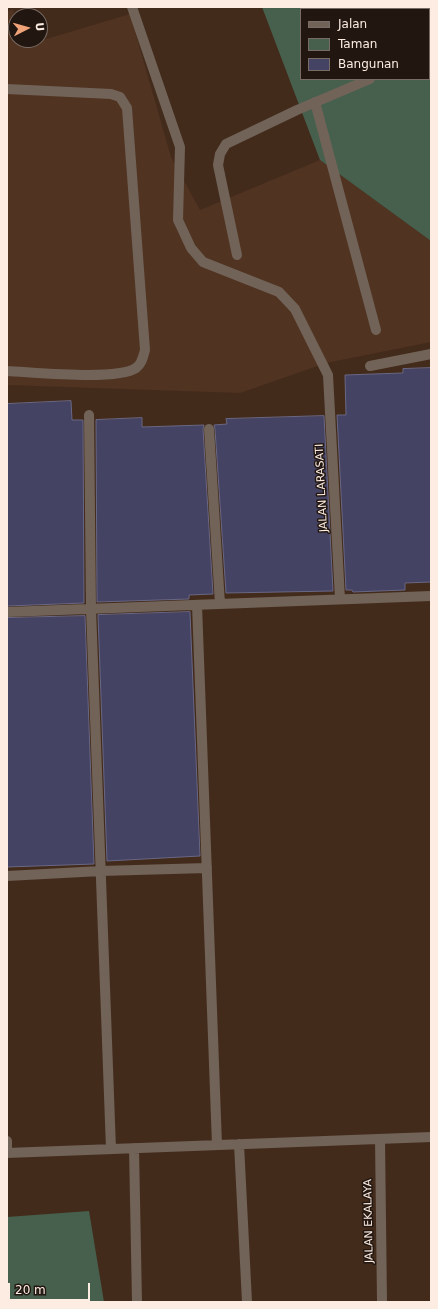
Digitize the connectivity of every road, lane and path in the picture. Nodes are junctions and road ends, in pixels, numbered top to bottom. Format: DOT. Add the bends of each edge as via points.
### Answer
graph roads {
  1 [pos="132,7"];
  2 [pos="368,80"];
  3 [pos="7,89"];
  4 [pos="316,102"];
  5 [pos="236,255"];
  6 [pos="376,330"];
  7 [pos="431,354"];
  8 [pos="370,366"];
  9 [pos="7,371"];
  10 [pos="89,415"];
  11 [pos="209,429"];
  12 [pos="431,596"];
  13 [pos="340,599"];
  14 [pos="220,604"];
  15 [pos="198,605"];
  16 [pos="91,609"];
  17 [pos="7,612"];
  18 [pos="207,868"];
  19 [pos="101,871"];
  20 [pos="7,876"];
  21 [pos="431,1137"];
  22 [pos="380,1139"];
  23 [pos="7,1141"];
  24 [pos="239,1144"];
  25 [pos="217,1145"];
  26 [pos="134,1148"];
  27 [pos="111,1149"];
  28 [pos="7,1153"];
  29 [pos="137,1302"];
  30 [pos="247,1302"];
  31 [pos="382,1302"];
  1 -- 13 [label="street, JALAN LARASATI" via="180,147 178,220 192,248 203,262 279,292 295,309 328,375"];
  2 -- 4 [label="street"];
  3 -- 9 [label="street" via="111,94 120,97 127,108 145,350 143,360 136,368 125,373 104,375"];
  4 -- 5 [label="street" via="226,144 220,154 218,165"];
  4 -- 6 [label="street"];
  7 -- 8 [label="street"];
  10 -- 16 [label="street"];
  11 -- 14 [label="street"];
  12 -- 13 [label="street"];
  13 -- 14 [label="street"];
  14 -- 15 [label="street"];
  15 -- 16 [label="street"];
  15 -- 18 [label="street"];
  16 -- 17 [label="street"];
  16 -- 19 [label="street"];
  18 -- 19 [label="street"];
  18 -- 25 [label="street"];
  19 -- 20 [label="street"];
  19 -- 27 [label="street"];
  21 -- 22 [label="street"];
  22 -- 24 [label="street"];
  22 -- 31 [label="street, JALAN EKALAYA"];
  23 -- 28 [label="street"];
  24 -- 25 [label="street"];
  24 -- 30 [label="street"];
  25 -- 26 [label="street"];
  26 -- 27 [label="street"];
  26 -- 29 [label="street"];
  27 -- 28 [label="street"];
}
